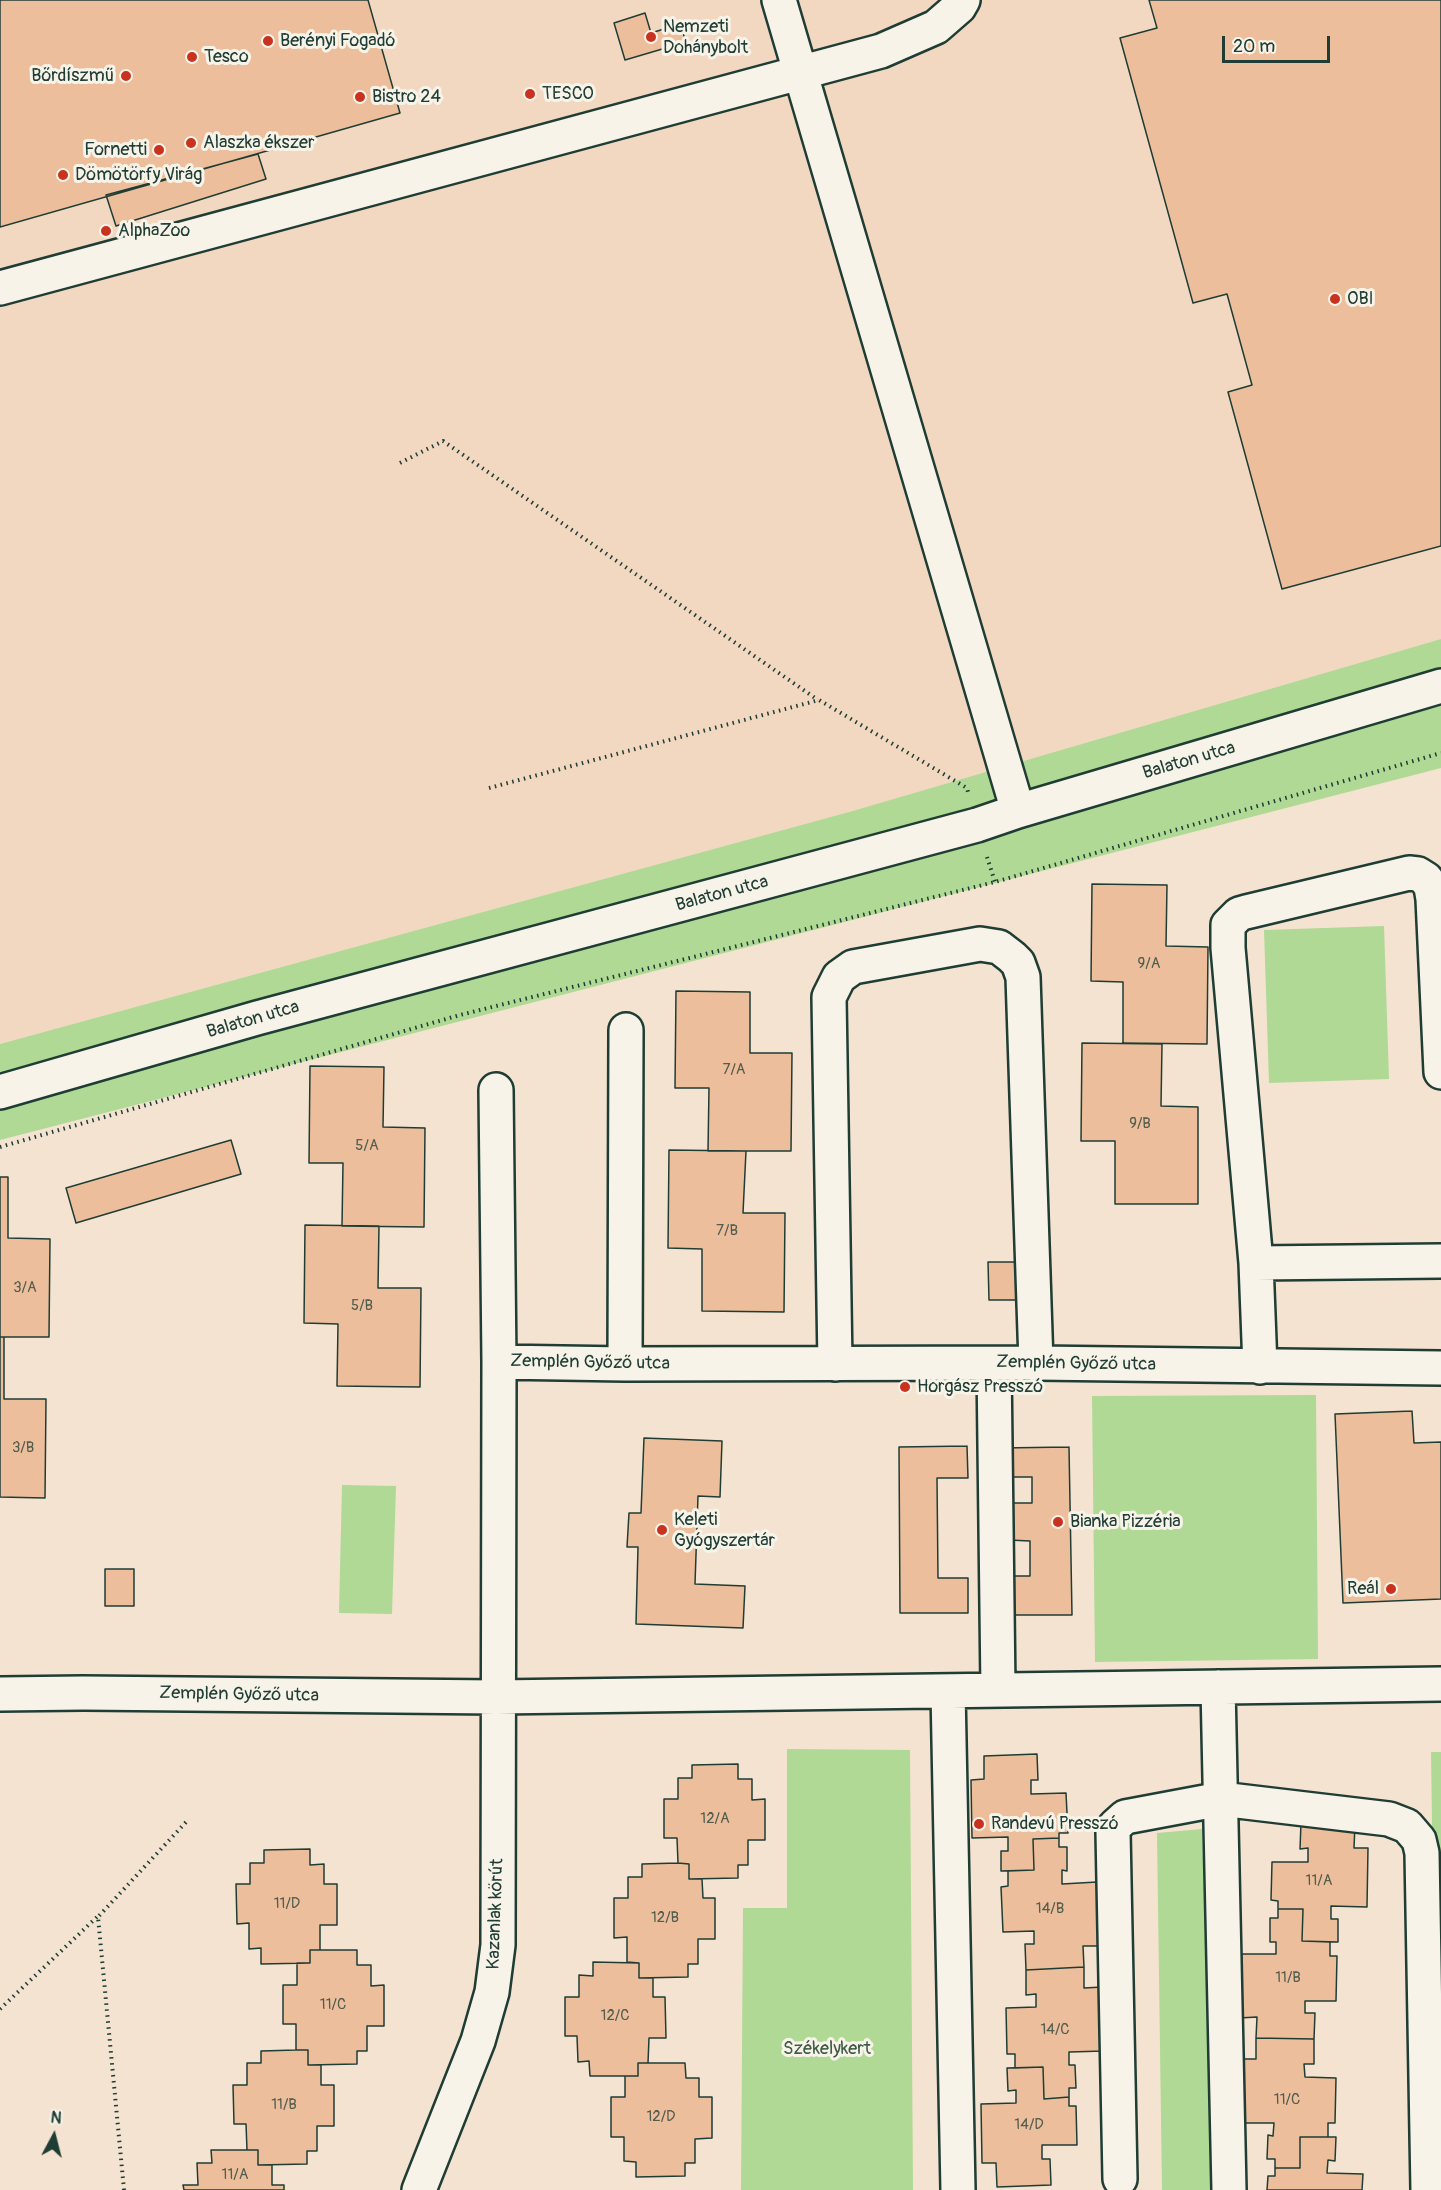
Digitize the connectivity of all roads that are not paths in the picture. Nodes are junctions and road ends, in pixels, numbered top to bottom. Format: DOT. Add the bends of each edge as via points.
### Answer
graph roads {
  1 [pos="779,0"];
  2 [pos="963,0"];
  3 [pos="801,72"];
  4 [pos="0,288"];
  5 [pos="1441,686"];
  6 [pos="1018,811"];
  7 [pos="626,1030"];
  8 [pos="1441,1072"];
  9 [pos="496,1090"];
  10 [pos="0,1092"];
  11 [pos="1441,1261"];
  12 [pos="1256,1263"];
  13 [pos="499,1362"];
  14 [pos="1036,1363"];
  15 [pos="624,1364"];
  16 [pos="835,1364"];
  17 [pos="994,1364"];
  18 [pos="1260,1367"];
  19 [pos="1441,1368"];
  20 [pos="1441,1684"];
  21 [pos="1218,1687"];
  22 [pos="998,1690"];
  23 [pos="948,1691"];
  24 [pos="0,1694"];
  25 [pos="497,1697"];
  26 [pos="1221,1799"];
  27 [pos="1120,2179"];
  28 [pos="420,2190"];
  29 [pos="958,2190"];
  30 [pos="1230,2190"];
  31 [pos="1428,2190"];
  1 -- 3 [label="street"];
  2 -- 3 [label="street" via="936,27 881,51"];
  3 -- 4 [label="street"];
  3 -- 6 [label="street"];
  5 -- 6 [label="street, Balaton utca"];
  6 -- 10 [label="street, Balaton utca"];
  7 -- 15 [label="street"];
  8 -- 12 [label="street" via="1433,893 1426,879 1409,873 1246,912 1228,925"];
  9 -- 13 [label="street"];
  11 -- 12 [label="street"];
  12 -- 18 [label="street"];
  13 -- 15 [label="street, Zemplén Győző utca"];
  13 -- 25 [label="street, Zemplén Győző utca"];
  14 -- 16 [label="street" via="1023,977 1018,963 999,947 980,944 853,967 835,982 829,997"];
  14 -- 17 [label="street, Zemplén Győző utca"];
  14 -- 18 [label="street, Zemplén Győző utca"];
  15 -- 16 [label="street, Zemplén Győző utca"];
  16 -- 17 [label="street, Zemplén Győző utca"];
  17 -- 22 [label="street"];
  18 -- 19 [label="street, Zemplén Győző utca"];
  20 -- 21 [label="street"];
  21 -- 22 [label="street"];
  21 -- 26 [label="street"];
  22 -- 23 [label="street"];
  23 -- 25 [label="street"];
  23 -- 29 [label="street"];
  24 -- 25 [label="street, Zemplén Győző utca"];
  25 -- 28 [label="street, Kazanlak körút" via="498,1945 492,1992 478,2041"];
  26 -- 27 [label="street" via="1125,1817 1115,1826"];
  26 -- 30 [label="street"];
  26 -- 31 [label="street" via="1389,1819 1407,1827 1419,1840"];
}
